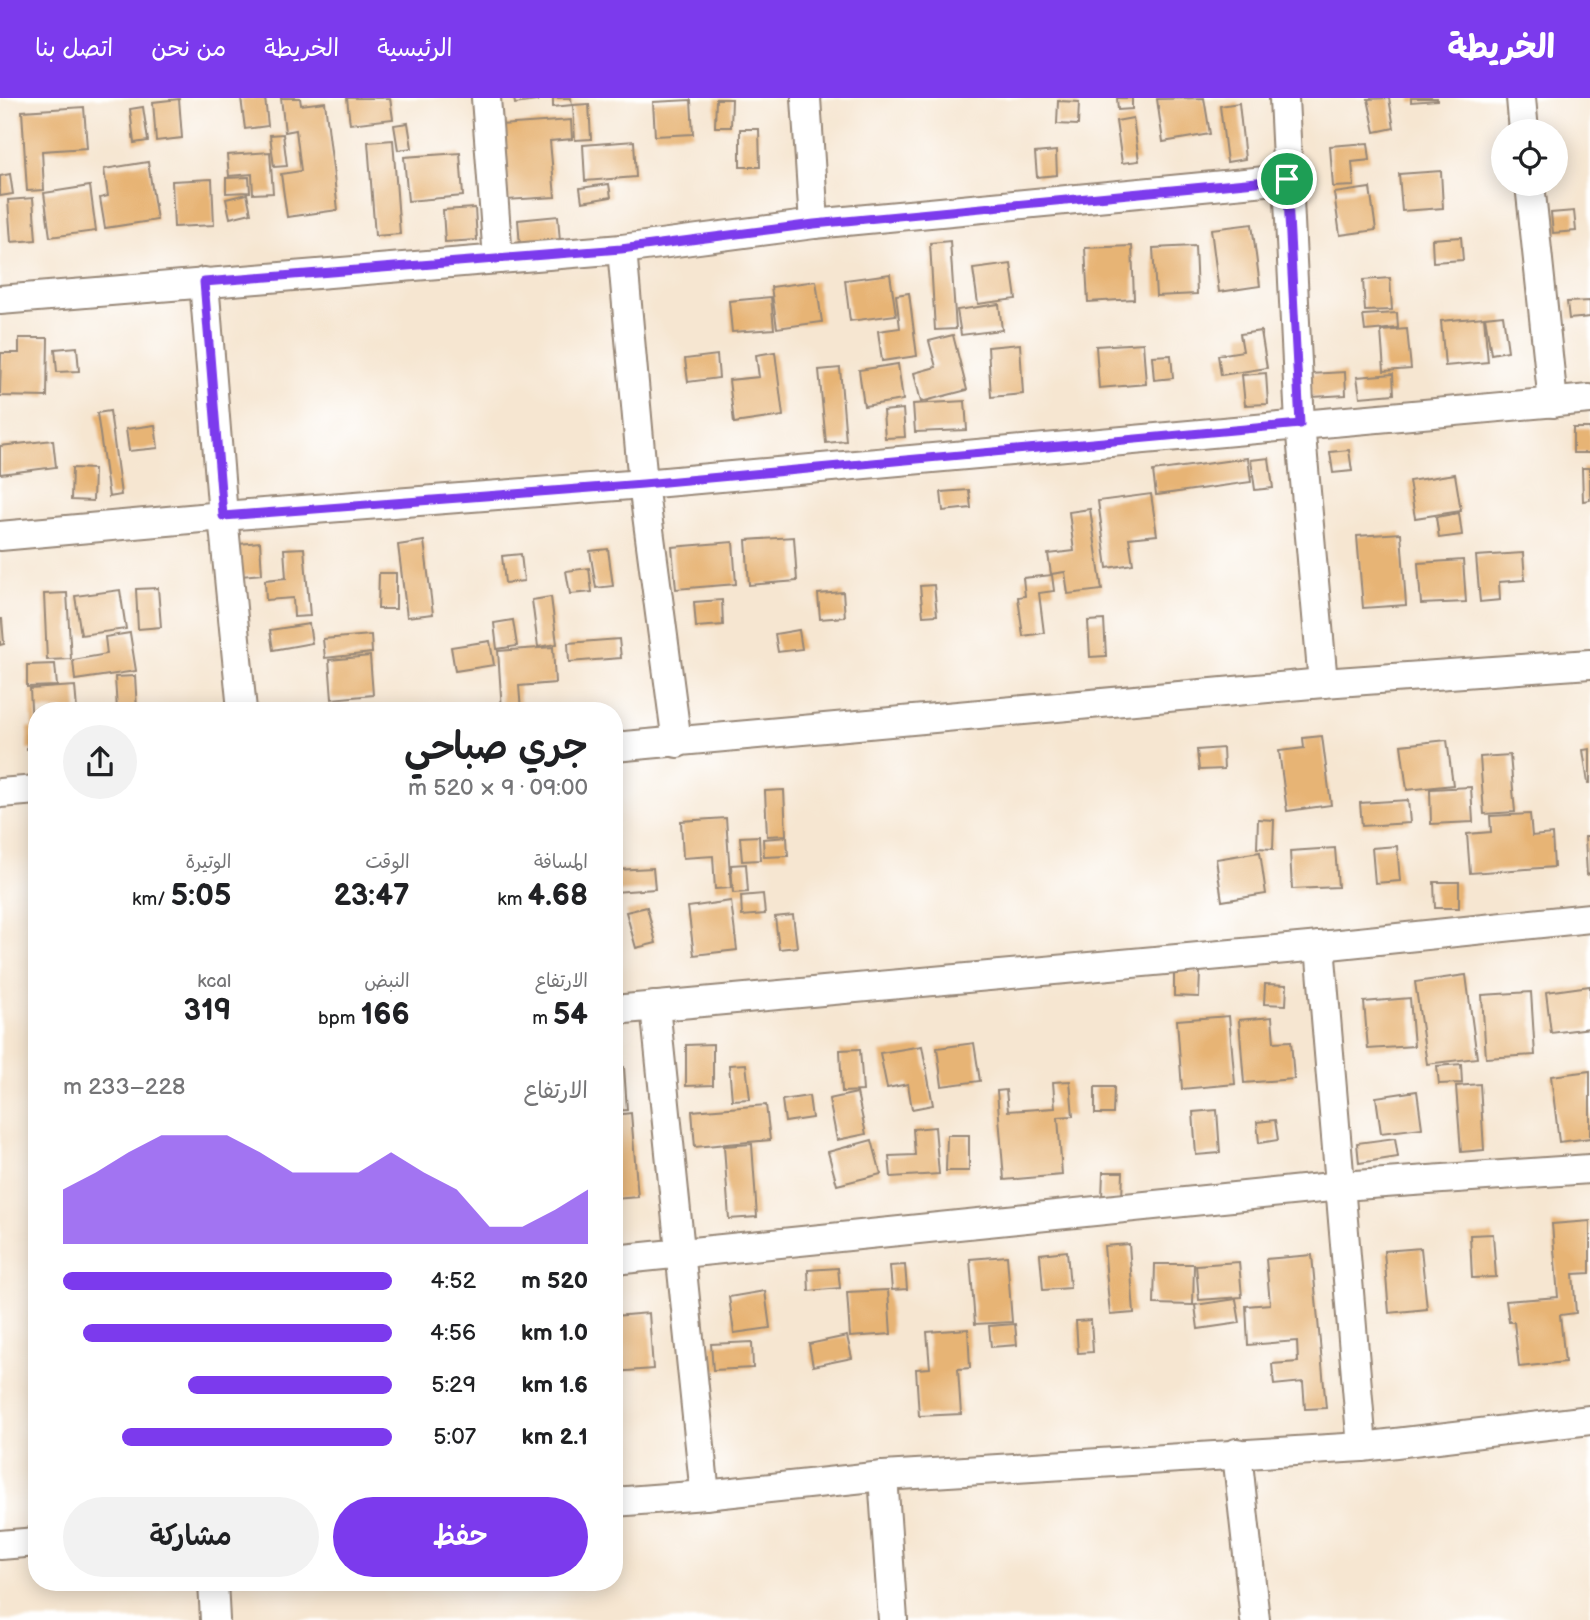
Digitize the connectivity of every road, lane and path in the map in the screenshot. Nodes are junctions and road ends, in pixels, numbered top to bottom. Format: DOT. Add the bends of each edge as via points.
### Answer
graph roads {
  1 [pos="486,98"];
  2 [pos="806,98"];
  3 [pos="1283,98"];
  4 [pos="1521,98"];
  5 [pos="1523,119"];
  6 [pos="1287,179"];
  7 [pos="1531,196"];
  8 [pos="814,224"];
  9 [pos="621,249"];
  10 [pos="498,259"];
  11 [pos="204,282"];
  12 [pos="0,300"];
  13 [pos="1590,399"];
  14 [pos="1553,403"];
  15 [pos="1300,424"];
  16 [pos="643,484"];
  17 [pos="223,516"];
  18 [pos="0,537"];
  19 [pos="1590,664"];
  20 [pos="1323,683"];
  21 [pos="241,702"];
  22 [pos="677,743"];
  23 [pos="623,746"];
  24 [pos="28,791"];
  25 [pos="0,793"];
  26 [pos="1590,918"];
  27 [pos="1320,946"];
  28 [pos="655,1006"];
  29 [pos="623,1009"];
  30 [pos="1590,1169"];
  31 [pos="1341,1186"];
  32 [pos="679,1254"];
  33 [pos="623,1259"];
  34 [pos="1590,1420"];
  35 [pos="1362,1447"];
  36 [pos="1237,1453"];
  37 [pos="883,1476"];
  38 [pos="705,1495"];
  39 [pos="623,1501"];
  40 [pos="28,1543"];
  41 [pos="0,1545"];
  42 [pos="213,1591"];
  43 [pos="215,1620"];
  44 [pos="893,1620"];
  45 [pos="1255,1620"];
  1 -- 10 [label="street"];
  2 -- 8 [label="street"];
  3 -- 6 [label="street"];
  4 -- 5 [label="street"];
  6 -- 8 [label="street"];
  6 -- 15 [label="street"];
  7 -- 14 [label="street"];
  8 -- 9 [label="street"];
  9 -- 10 [label="street"];
  9 -- 16 [label="street"];
  10 -- 11 [label="street"];
  11 -- 12 [label="street"];
  11 -- 17 [label="street"];
  13 -- 14 [label="street"];
  14 -- 15 [label="street"];
  15 -- 16 [label="street"];
  15 -- 20 [label="street"];
  16 -- 17 [label="street"];
  16 -- 22 [label="street"];
  17 -- 18 [label="street"];
  17 -- 21 [label="street"];
  19 -- 20 [label="street"];
  20 -- 22 [label="street"];
  22 -- 23 [label="street"];
  24 -- 25 [label="street"];
  26 -- 27 [label="street"];
  27 -- 28 [label="street"];
  27 -- 31 [label="street"];
  28 -- 29 [label="street"];
  28 -- 32 [label="street"];
  30 -- 31 [label="street"];
  31 -- 32 [label="street"];
  31 -- 35 [label="street"];
  32 -- 33 [label="street"];
  32 -- 38 [label="street"];
  34 -- 35 [label="street"];
  35 -- 36 [label="street"];
  36 -- 37 [label="street"];
  36 -- 45 [label="street"];
  37 -- 38 [label="street"];
  37 -- 44 [label="street"];
  38 -- 39 [label="street"];
  40 -- 41 [label="street"];
  42 -- 43 [label="street"];
}
